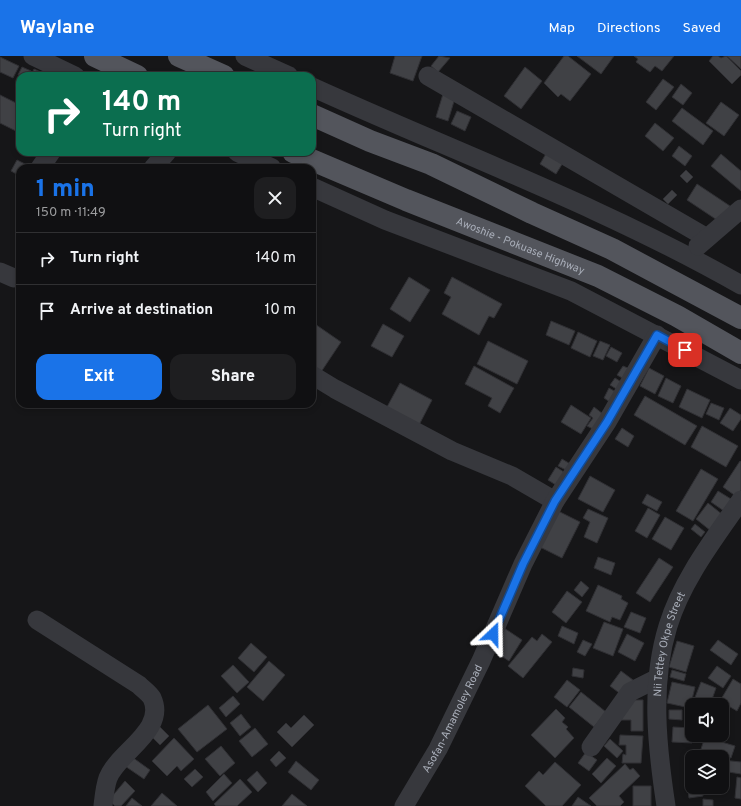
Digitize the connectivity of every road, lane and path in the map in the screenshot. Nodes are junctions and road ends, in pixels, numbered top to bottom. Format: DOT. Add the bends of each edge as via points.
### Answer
graph roads {
  1 [pos="33,56"];
  2 [pos="95,56"];
  3 [pos="179,56"];
  4 [pos="245,56"];
  5 [pos="67,72"];
  6 [pos="129,72"];
  7 [pos="215,72"];
  8 [pos="279,72"];
  9 [pos="428,76"];
  10 [pos="316,89"];
  11 [pos="316,117"];
  12 [pos="164,156"];
  13 [pos="246,156"];
  14 [pos="302,156"];
  15 [pos="156,164"];
  16 [pos="263,164"];
  17 [pos="316,188"];
  18 [pos="741,209"];
  19 [pos="707,238"];
  20 [pos="687,254"];
  21 [pos="0,272"];
  22 [pos="16,278"];
  23 [pos="741,285"];
  24 [pos="741,318"];
  25 [pos="657,335"];
  26 [pos="741,353"];
  27 [pos="316,378"];
  28 [pos="741,380"];
  29 [pos="741,500"];
  30 [pos="555,501"];
  31 [pos="37,620"];
  32 [pos="658,678"];
  33 [pos="591,747"];
  34 [pos="103,806"];
  35 [pos="404,806"];
  36 [pos="666,806"];
  1 -- 5 [label="street"];
  2 -- 6 [label="main road"];
  3 -- 7 [label="main road"];
  4 -- 8 [label="street"];
  9 -- 19 [label="street"];
  10 -- 20 [label="street" via="390,123 511,173"];
  11 -- 24 [label="main road" via="430,164 612,249"];
  12 -- 15 [label="street"];
  13 -- 16 [label="street"];
  14 -- 26 [label="main road, Awoshie - Pokuase Highway" via="598,276 677,316"];
  17 -- 25 [label="street" via="384,220 571,291"];
  18 -- 19 [label="street"];
  19 -- 20 [label="street"];
  20 -- 23 [label="street"];
  21 -- 22 [label="street"];
  25 -- 28 [label="street"];
  25 -- 30 [label="street, Asofan-Amamoley Road" via="607,422"];
  27 -- 30 [label="street" via="452,451 512,476"];
  29 -- 32 [label="street, Nii Tettey Okpe Street" via="683,590 668,626"];
  30 -- 35 [label="street, Asofan-Amamoley Road" via="523,564 481,661 438,749"];
  31 -- 34 [label="street" via="139,685 151,697 155,710 151,727 125,754 108,778"];
  32 -- 33 [label="street" via="630,692"];
  32 -- 36 [label="street, Nii Tettey Okpe Street" via="658,750"];
}
